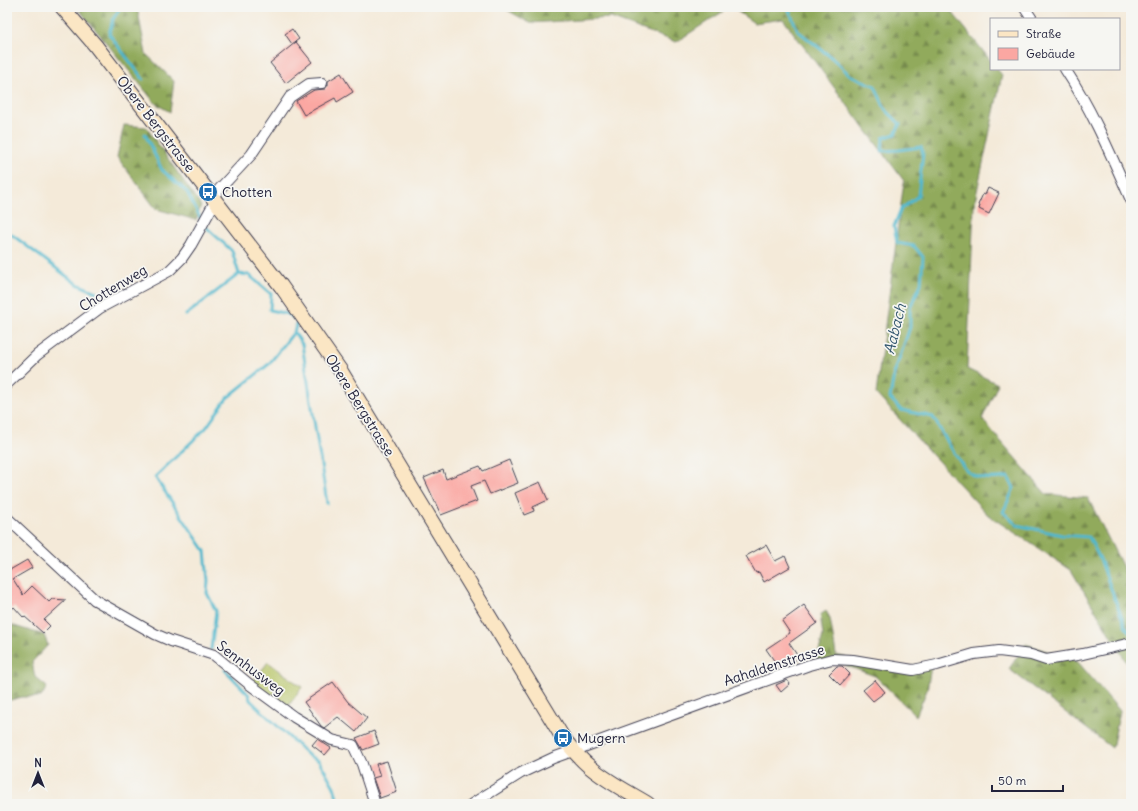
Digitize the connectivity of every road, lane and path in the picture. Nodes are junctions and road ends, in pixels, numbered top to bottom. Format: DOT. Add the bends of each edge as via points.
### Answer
graph roads {
  1 [pos="62,7"];
  2 [pos="1024,7"];
  3 [pos="1031,18"];
  4 [pos="1066,70"];
  5 [pos="322,83"];
  6 [pos="214,199"];
  7 [pos="1131,200"];
  8 [pos="7,384"];
  9 [pos="7,518"];
  10 [pos="1131,643"];
  11 [pos="573,751"];
  12 [pos="375,804"];
  13 [pos="472,804"];
  14 [pos="648,804"];
  1 -- 6 [label="main road, Obere Bergstrasse" via="95,45"];
  2 -- 3 [label="street"];
  4 -- 7 [label="street" via="1080,91"];
  5 -- 6 [label="street, Chottenweg" via="309,84 290,97 251,155"];
  6 -- 8 [label="street, Chottenweg" via="191,245 169,271 100,308 37,354"];
  6 -- 11 [label="main road, Obere Bergstrasse" via="281,286 340,370"];
  9 -- 12 [label="street, Sennhusweg" via="95,600 160,637 214,655 249,684 310,727 332,740 353,745"];
  10 -- 11 [label="street, Aahaldenstrasse" via="1046,660 999,651 974,654 913,670 832,659 809,665"];
  11 -- 13 [label="street, Aahaldenstrasse" via="521,773"];
  11 -- 14 [label="main road, Obere Bergstrasse" via="590,767"];
}
